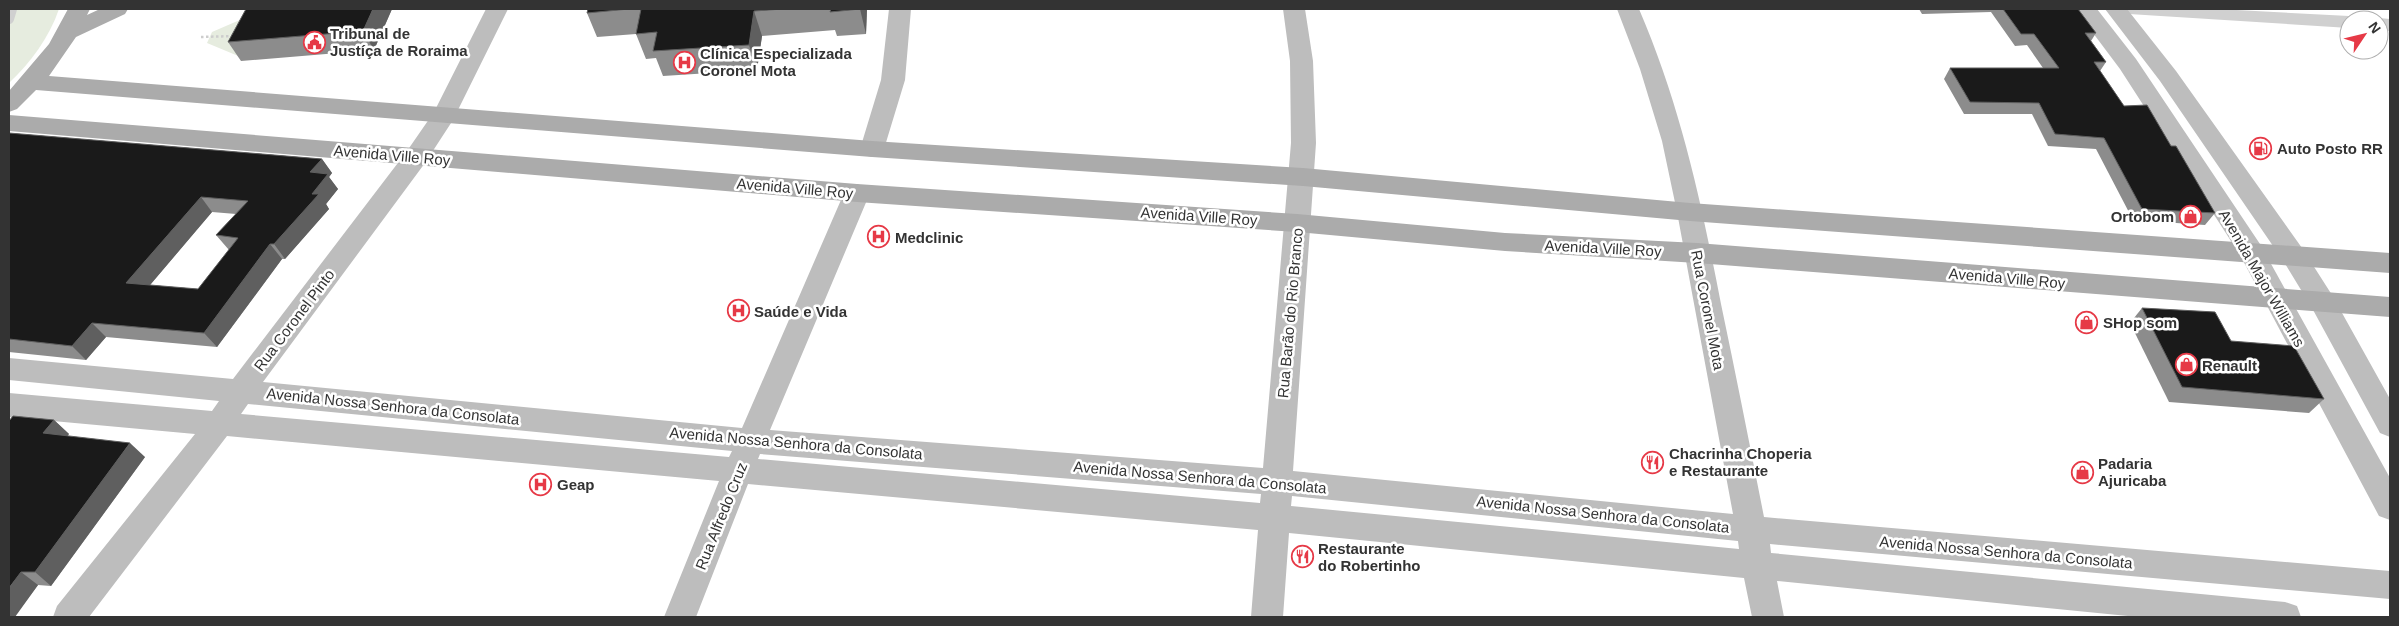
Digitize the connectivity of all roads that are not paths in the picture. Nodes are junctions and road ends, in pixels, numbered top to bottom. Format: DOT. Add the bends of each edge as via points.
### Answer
graph roads {
  1 [pos="12,9"];
  2 [pos="79,9"];
  3 [pos="117,9"];
  4 [pos="497,9"];
  5 [pos="900,9"];
  6 [pos="1294,9"];
  7 [pos="1628,9"];
  8 [pos="2086,9"];
  9 [pos="2116,9"];
  10 [pos="2129,9"];
  11 [pos="9,19"];
  12 [pos="2339,21"];
  13 [pos="69,32"];
  14 [pos="32,82"];
  15 [pos="9,104"];
  16 [pos="445,114"];
  17 [pos="9,123"];
  18 [pos="872,149"];
  19 [pos="416,157"];
  20 [pos="1303,178"];
  21 [pos="857,193"];
  22 [pos="1690,212"];
  23 [pos="1297,222"];
  24 [pos="2250,252"];
  25 [pos="1697,253"];
  26 [pos="2293,254"];
  27 [pos="2390,262"];
  28 [pos="2275,299"];
  29 [pos="2322,302"];
  30 [pos="2390,307"];
  31 [pos="9,369"];
  32 [pos="240,391"];
  33 [pos="9,405"];
  34 [pos="219,425"];
  35 [pos="2390,425"];
  36 [pos="753,441"];
  37 [pos="738,471"];
  38 [pos="1276,482"];
  39 [pos="2390,507"];
  40 [pos="1275,518"];
  41 [pos="1751,529"];
  42 [pos="1759,566"];
  43 [pos="2390,585"];
  44 [pos="69,617"];
  45 [pos="680,617"];
  46 [pos="1267,617"];
  47 [pos="1768,617"];
  48 [pos="2285,617"];
  1 -- 11 [label="lane"];
  2 -- 13 [label="main road"];
  3 -- 13 [label="main road"];
  4 -- 16 [label="main road, Rua Coronel Pinto"];
  5 -- 18 [label="main road" via="893,80"];
  6 -- 20 [label="main road, Rua Barão do Rio Branco" via="1302,64"];
  7 -- 22 [label="main road, Rua Coronel Mota" via="1655,78"];
  8 -- 24 [label="main road, Avenida Major Williams" via="2128,64"];
  9 -- 26 [label="main road" via="2168,76"];
  10 -- 12 [label="street"];
  13 -- 14 [label="main road"];
  14 -- 15 [label="main road"];
  14 -- 16 [label="main road"];
  16 -- 18 [label="main road"];
  16 -- 19 [label="main road, Rua Coronel Pinto"];
  17 -- 19 [label="main road, Avenida Ville Roy"];
  18 -- 20 [label="main road"];
  19 -- 21 [label="main road, Avenida Ville Roy"];
  19 -- 32 [label="main road, Rua Coronel Pinto"];
  20 -- 22 [label="main road"];
  20 -- 23 [label="main road, Rua Barão do Rio Branco"];
  21 -- 23 [label="main road, Avenida Ville Roy"];
  21 -- 36 [label="main road, Rua Alfredo Cruz"];
  22 -- 24 [label="main road"];
  22 -- 25 [label="main road, Rua Coronel Mota"];
  23 -- 25 [label="main road, Avenida Ville Roy" via="1505,242"];
  23 -- 38 [label="main road, Rua Barão do Rio Branco"];
  24 -- 26 [label="main road"];
  24 -- 28 [label="main road, Avenida Major Williams"];
  25 -- 28 [label="main road, Avenida Ville Roy"];
  25 -- 41 [label="main road, Rua Coronel Mota"];
  26 -- 27 [label="main road"];
  26 -- 29 [label="main road"];
  28 -- 29 [label="main road, Avenida Ville Roy"];
  28 -- 39 [label="main road, Avenida Major Williams"];
  29 -- 30 [label="main road, Avenida Ville Roy"];
  29 -- 35 [label="main road"];
  31 -- 32 [label="main road, Avenida Nossa Senhora da Consolata"];
  32 -- 34 [label="main road, Rua Coronel Pinto"];
  32 -- 36 [label="main road, Avenida Nossa Senhora da Consolata"];
  33 -- 34 [label="main road"];
  34 -- 37 [label="main road"];
  34 -- 44 [label="main road, Rua Coronel Pinto"];
  36 -- 37 [label="main road, Rua Alfredo Cruz"];
  36 -- 38 [label="main road, Avenida Nossa Senhora da Consolata"];
  37 -- 40 [label="main road"];
  37 -- 45 [label="main road, Rua Alfredo Cruz"];
  38 -- 40 [label="main road, Rua Barão do Rio Branco"];
  38 -- 41 [label="main road, Avenida Nossa Senhora da Consolata"];
  40 -- 42 [label="main road"];
  40 -- 46 [label="main road, Rua Barão do Rio Branco"];
  41 -- 42 [label="main road, Rua Coronel Mota"];
  41 -- 43 [label="main road, Avenida Nossa Senhora da Consolata"];
  42 -- 47 [label="main road, Rua Coronel Mota"];
  42 -- 48 [label="main road"];
}
